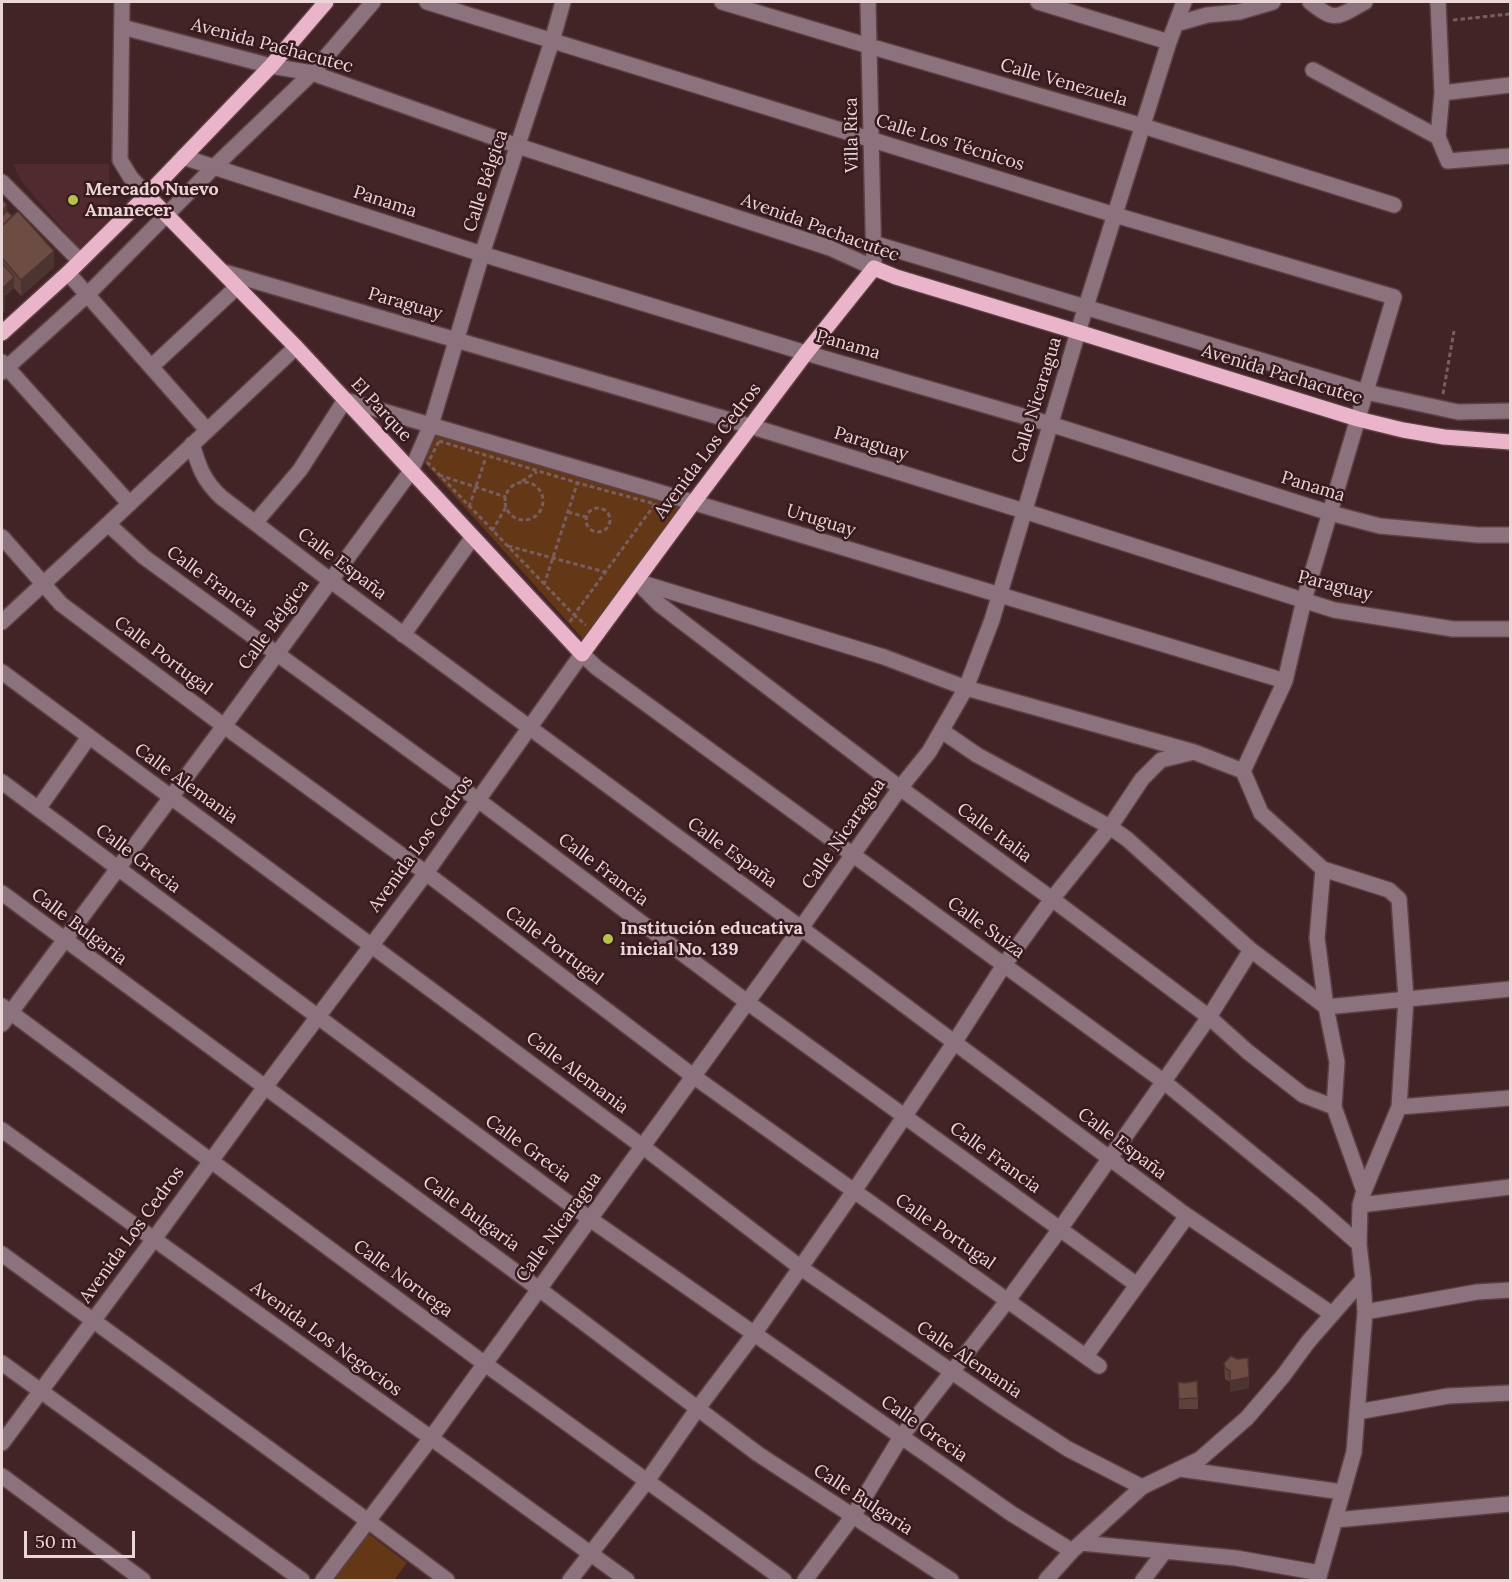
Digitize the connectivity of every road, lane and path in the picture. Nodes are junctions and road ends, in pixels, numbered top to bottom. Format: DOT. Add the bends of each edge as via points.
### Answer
graph roads {
  1 [pos="122,2"];
  2 [pos="326,2"];
  3 [pos="373,2"];
  4 [pos="427,2"];
  5 [pos="563,2"];
  6 [pos="722,2"];
  7 [pos="868,2"];
  8 [pos="1038,2"];
  9 [pos="1184,2"];
  10 [pos="1273,2"];
  11 [pos="1310,2"];
  12 [pos="1365,2"];
  13 [pos="1438,2"];
  14 [pos="1510,14"];
  15 [pos="1439,21"];
  16 [pos="1176,24"];
  17 [pos="122,27"];
  18 [pos="552,41"];
  19 [pos="1169,42"];
  20 [pos="869,46"];
  21 [pos="271,66"];
  22 [pos="1312,70"];
  23 [pos="312,73"];
  24 [pos="1510,85"];
  25 [pos="1442,93"];
  26 [pos="1143,126"];
  27 [pos="1438,137"];
  28 [pos="871,140"];
  29 [pos="518,146"];
  30 [pos="1510,156"];
  31 [pos="183,157"];
  32 [pos="214,167"];
  33 [pos="2,182"];
  34 [pos="147,195"];
  35 [pos="1394,205"];
  36 [pos="1115,214"];
  37 [pos="167,215"];
  38 [pos="873,243"];
  39 [pos="482,254"];
  40 [pos="80,261"];
  41 [pos="874,268"];
  42 [pos="224,272"];
  43 [pos="68,273"];
  44 [pos="238,286"];
  45 [pos="87,295"];
  46 [pos="1086,308"];
  47 [pos="1454,331"];
  48 [pos="1078,332"];
  49 [pos="2,333"];
  50 [pos="458,340"];
  51 [pos="296,346"];
  52 [pos="806,353"];
  53 [pos="151,366"];
  54 [pos="3,367"];
  55 [pos="1366,392"];
  56 [pos="345,400"];
  57 [pos="1440,408"];
  58 [pos="1510,411"];
  59 [pos="1358,419"];
  60 [pos="1050,424"];
  61 [pos="431,425"];
  62 [pos="750,426"];
  63 [pos="207,430"];
  64 [pos="1510,442"];
  65 [pos="192,444"];
  66 [pos="487,455"];
  67 [pos="411,471"];
  68 [pos="438,475"];
  69 [pos="578,483"];
  70 [pos="476,487"];
  71 [pos="506,497"];
  72 [pos="693,502"];
  73 [pos="129,503"];
  74 [pos="469,507"];
  75 [pos="506,507"];
  76 [pos="1024,511"];
  77 [pos="568,512"];
  78 [pos="1330,513"];
  79 [pos="586,517"];
  80 [pos="255,523"];
  81 [pos="108,524"];
  82 [pos="492,531"];
  83 [pos="1510,535"];
  84 [pos="2,537"];
  85 [pos="477,542"];
  86 [pos="506,546"];
  87 [pos="552,558"];
  88 [pos="605,572"];
  89 [pos="330,581"];
  90 [pos="636,581"];
  91 [pos="43,583"];
  92 [pos="544,585"];
  93 [pos="999,596"];
  94 [pos="1304,600"];
  95 [pos="574,615"];
  96 [pos="2,622"];
  97 [pos="1510,629"];
  98 [pos="563,634"];
  99 [pos="597,634"];
  100 [pos="403,635"];
  101 [pos="277,653"];
  102 [pos="582,654"];
  103 [pos="2,672"];
  104 [pos="1285,681"];
  105 [pos="966,688"];
  106 [pos="224,726"];
  107 [pos="530,728"];
  108 [pos="942,731"];
  109 [pos="89,737"];
  110 [pos="1194,752"];
  111 [pos="1243,771"];
  112 [pos="2,782"];
  113 [pos="900,788"];
  114 [pos="171,797"];
  115 [pos="478,800"];
  116 [pos="38,809"];
  117 [pos="1110,827"];
  118 [pos="853,855"];
  119 [pos="118,868"];
  120 [pos="1323,869"];
  121 [pos="426,873"];
  122 [pos="2,893"];
  123 [pos="1053,899"];
  124 [pos="801,928"];
  125 [pos="64,940"];
  126 [pos="371,945"];
  127 [pos="1251,950"];
  128 [pos="1004,965"];
  129 [pos="1510,989"];
  130 [pos="1406,999"];
  131 [pos="747,1002"];
  132 [pos="1326,1007"];
  133 [pos="4,1014"];
  134 [pos="1209,1017"];
  135 [pos="317,1018"];
  136 [pos="954,1043"];
  137 [pos="693,1076"];
  138 [pos="1162,1081"];
  139 [pos="265,1087"];
  140 [pos="1510,1098"];
  141 [pos="1334,1107"];
  142 [pos="1399,1107"];
  143 [pos="904,1116"];
  144 [pos="2,1130"];
  145 [pos="642,1146"];
  146 [pos="1108,1158"];
  147 [pos="210,1161"];
  148 [pos="1510,1187"];
  149 [pos="854,1191"];
  150 [pos="1362,1198"];
  151 [pos="1187,1216"];
  152 [pos="590,1219"];
  153 [pos="1060,1229"];
  154 [pos="154,1239"];
  155 [pos="1359,1244"];
  156 [pos="2,1254"];
  157 [pos="801,1268"];
  158 [pos="1363,1279"];
  159 [pos="1137,1285"];
  160 [pos="539,1289"];
  161 [pos="1510,1290"];
  162 [pos="1008,1300"];
  163 [pos="1365,1312"];
  164 [pos="1332,1314"];
  165 [pos="93,1321"];
  166 [pos="754,1334"];
  167 [pos="1086,1356"];
  168 [pos="2,1363"];
  169 [pos="484,1364"];
  170 [pos="1099,1366"];
  171 [pos="952,1372"];
  172 [pos="40,1391"];
  173 [pos="1510,1393"];
  174 [pos="698,1408"];
  175 [pos="1357,1412"];
  176 [pos="902,1437"];
  177 [pos="431,1438"];
  178 [pos="2,1443"];
  179 [pos="1180,1469"];
  180 [pos="2,1476"];
  181 [pos="647,1481"];
  182 [pos="1142,1487"];
  183 [pos="1342,1492"];
  184 [pos="1510,1504"];
  185 [pos="852,1516"];
  186 [pos="1335,1520"];
  187 [pos="368,1521"];
  188 [pos="1076,1547"];
  189 [pos="1166,1551"];
  190 [pos="590,1554"];
  191 [pos="1154,1573"];
  192 [pos="1319,1577"];
  193 [pos="143,1581"];
  194 [pos="302,1581"];
  195 [pos="323,1581"];
  196 [pos="447,1581"];
  197 [pos="570,1581"];
  198 [pos="627,1581"];
  199 [pos="784,1581"];
  200 [pos="805,1581"];
  201 [pos="951,1581"];
  202 [pos="1046,1581"];
  203 [pos="1143,1581"];
  1 -- 17 [label="street"];
  2 -- 21 [label="main road"];
  3 -- 23 [label="street"];
  4 -- 18 [label="street, Calle Los Técnicos"];
  5 -- 18 [label="street, Calle Bélgica"];
  6 -- 20 [label="street, Calle Venezuela"];
  7 -- 20 [label="street, Villa Rica"];
  8 -- 19 [label="street"];
  9 -- 16 [label="street, Calle Nicaragua"];
  10 -- 16 [label="street"];
  11 -- 12 [label="street" via="1332,17"];
  13 -- 15 [label="street"];
  14 -- 15 [label="path"];
  15 -- 25 [label="street"];
  16 -- 19 [label="street, Calle Nicaragua"];
  17 -- 21 [label="street, Avenida Pachacutec"];
  17 -- 34 [label="street" via="120,160"];
  18 -- 28 [label="street, Calle Los Técnicos"];
  18 -- 29 [label="street, Calle Bélgica"];
  19 -- 26 [label="street, Calle Nicaragua"];
  20 -- 26 [label="street, Calle Venezuela"];
  20 -- 28 [label="street, Villa Rica"];
  21 -- 23 [label="street, Avenida Pachacutec"];
  21 -- 31 [label="main road"];
  22 -- 27 [label="street"];
  23 -- 29 [label="street, Avenida Pachacutec"];
  23 -- 32 [label="street"];
  24 -- 25 [label="street"];
  25 -- 27 [label="street"];
  26 -- 35 [label="street, Calle Venezuela"];
  26 -- 36 [label="street, Calle Nicaragua"];
  27 -- 30 [label="street" via="1448,161"];
  28 -- 36 [label="street, Calle Los Técnicos"];
  28 -- 38 [label="street, Villa Rica"];
  29 -- 39 [label="street, Calle Bélgica"];
  29 -- 41 [label="street, Avenida Pachacutec" via="830,248"];
  31 -- 32 [label="street, Panama"];
  31 -- 34 [label="main road"];
  32 -- 37 [label="street"];
  32 -- 39 [label="street, Panama"];
  33 -- 40 [label="street"];
  34 -- 37 [label="main road, El Parque"];
  34 -- 40 [label="main road"];
  36 -- 46 [label="street, Calle Nicaragua"];
  36 -- 55 [label="street, Calle Los Técnicos" via="1394,297"];
  37 -- 42 [label="main road, El Parque"];
  37 -- 45 [label="street"];
  38 -- 41 [label="street, Villa Rica"];
  38 -- 46 [label="street, Avenida Pachacutec"];
  39 -- 50 [label="street, Calle Bélgica"];
  39 -- 52 [label="street, Panama"];
  40 -- 43 [label="main road"];
  41 -- 48 [label="main road, Avenida Pachacutec"];
  41 -- 52 [label="main road, Avenida Los Cedros"];
  42 -- 44 [label="main road, El Parque"];
  42 -- 50 [label="street, Paraguay"];
  43 -- 45 [label="street"];
  43 -- 49 [label="main road"];
  44 -- 51 [label="main road, El Parque"];
  44 -- 53 [label="street"];
  45 -- 53 [label="street"];
  45 -- 54 [label="street"];
  46 -- 48 [label="street, Calle Nicaragua"];
  46 -- 55 [label="street, Avenida Pachacutec"];
  47 -- 57 [label="path"];
  48 -- 59 [label="main road, Avenida Pachacutec"];
  48 -- 60 [label="street, Calle Nicaragua"];
  50 -- 61 [label="street, Calle Bélgica"];
  50 -- 62 [label="street, Paraguay"];
  51 -- 56 [label="main road, El Parque"];
  51 -- 63 [label="street"];
  52 -- 60 [label="street, Panama"];
  52 -- 62 [label="main road, Avenida Los Cedros"];
  53 -- 63 [label="street"];
  54 -- 73 [label="street"];
  55 -- 57 [label="street, Avenida Pachacutec"];
  55 -- 59 [label="street"];
  56 -- 61 [label="street, Uruguay"];
  56 -- 67 [label="main road, El Parque"];
  56 -- 80 [label="street" via="300,470"];
  57 -- 58 [label="street, Avenida Pachacutec" via="1458,412"];
  59 -- 64 [label="main road, Avenida Pachacutec" via="1444,437"];
  59 -- 78 [label="street"];
  60 -- 76 [label="street, Calle Nicaragua"];
  60 -- 78 [label="street, Panama"];
  61 -- 67 [label="street, Calle Bélgica"];
  61 -- 72 [label="street, Uruguay"];
  62 -- 72 [label="main road, Avenida Los Cedros"];
  62 -- 76 [label="street, Paraguay"];
  63 -- 65 [label="street"];
  65 -- 73 [label="street"];
  65 -- 80 [label="street, Calle España" via="209,486"];
  66 -- 68 [label="path" via="439,441 428,464"];
  66 -- 69 [label="path"];
  66 -- 70 [label="path"];
  67 -- 85 [label="main road, El Parque"];
  67 -- 89 [label="street, Calle Bélgica"];
  68 -- 70 [label="path"];
  68 -- 74 [label="path"];
  69 -- 77 [label="path"];
  69 -- 88 [label="path" via="655,504"];
  70 -- 71 [label="path"];
  70 -- 74 [label="path"];
  71 -- 75 [label="path"];
  71 -- 75 [label="path" via="511,487 528,483 540,490 543,504 535,516 522,520"];
  72 -- 90 [label="main road, Avenida Los Cedros"];
  72 -- 93 [label="street, Uruguay"];
  73 -- 81 [label="street"];
  74 -- 82 [label="path"];
  75 -- 82 [label="path"];
  76 -- 93 [label="street, Calle Nicaragua"];
  76 -- 94 [label="street, Paraguay"];
  77 -- 79 [label="path"];
  77 -- 87 [label="path"];
  78 -- 83 [label="street, Panama" via="1380,526"];
  78 -- 94 [label="street"];
  79 -- 79 [label="path" via="589,527 597,532 606,529 610,520 607,511 600,507"];
  80 -- 89 [label="street, Calle España"];
  81 -- 91 [label="street"];
  81 -- 101 [label="street, Calle Francia" via="144,557"];
  82 -- 85 [label="path"];
  82 -- 86 [label="path"];
  84 -- 91 [label="street, Calle Portugal"];
  85 -- 98 [label="main road, El Parque"];
  85 -- 100 [label="street"];
  86 -- 87 [label="path"];
  86 -- 92 [label="path"];
  87 -- 88 [label="path"];
  87 -- 92 [label="path"];
  88 -- 95 [label="path"];
  89 -- 100 [label="street, Calle España"];
  89 -- 101 [label="street, Calle Bélgica"];
  90 -- 99 [label="main road, Avenida Los Cedros"];
  90 -- 105 [label="street" via="884,657"];
  90 -- 113 [label="street, Calle Italia" via="659,604"];
  91 -- 96 [label="street"];
  91 -- 106 [label="street, Calle Portugal" via="62,604"];
  92 -- 95 [label="path"];
  93 -- 104 [label="street, Uruguay"];
  93 -- 105 [label="street, Calle Nicaragua"];
  94 -- 97 [label="street, Paraguay" via="1334,610 1453,629"];
  94 -- 104 [label="street"];
  95 -- 98 [label="path"];
  95 -- 99 [label="path"];
  98 -- 102 [label="main road, El Parque"];
  99 -- 102 [label="main road, Avenida Los Cedros"];
  100 -- 107 [label="street, Calle España"];
  101 -- 106 [label="street, Calle Bélgica"];
  101 -- 115 [label="street, Calle Francia"];
  102 -- 107 [label="street, Avenida Los Cedros"];
  102 -- 118 [label="street, Calle Suiza"];
  103 -- 109 [label="street, Calle Alemania"];
  104 -- 111 [label="street"];
  105 -- 108 [label="street, Calle Nicaragua"];
  105 -- 110 [label="street"];
  106 -- 114 [label="street, Calle Bélgica"];
  106 -- 121 [label="street, Calle Portugal"];
  107 -- 115 [label="street, Avenida Los Cedros"];
  107 -- 124 [label="street, Calle España"];
  108 -- 113 [label="street, Calle Nicaragua"];
  108 -- 117 [label="street" via="977,755"];
  109 -- 114 [label="street, Calle Alemania"];
  109 -- 116 [label="street"];
  110 -- 111 [label="street"];
  110 -- 117 [label="street" via="1161,760 1142,779"];
  111 -- 120 [label="street" via="1261,813"];
  112 -- 116 [label="street, Calle Grecia"];
  113 -- 118 [label="street, Calle Nicaragua"];
  113 -- 123 [label="street, Calle Italia"];
  114 -- 119 [label="street, Calle Bélgica"];
  114 -- 126 [label="street, Calle Alemania"];
  115 -- 121 [label="street, Avenida Los Cedros"];
  115 -- 131 [label="street, Calle Francia"];
  116 -- 119 [label="street, Calle Grecia"];
  117 -- 123 [label="street"];
  117 -- 127 [label="street"];
  118 -- 124 [label="street, Calle Nicaragua"];
  118 -- 128 [label="street, Calle Suiza"];
  119 -- 125 [label="street, Calle Bélgica"];
  119 -- 135 [label="street, Calle Grecia"];
  120 -- 130 [label="street" via="1389,890 1399,899"];
  120 -- 132 [label="street" via="1317,938"];
  121 -- 126 [label="street, Avenida Los Cedros"];
  121 -- 137 [label="street, Calle Portugal"];
  122 -- 125 [label="street, Calle Bulgaria"];
  123 -- 128 [label="street"];
  123 -- 134 [label="street, Calle Italia"];
  124 -- 131 [label="street, Calle Nicaragua"];
  124 -- 136 [label="street, Calle España"];
  125 -- 133 [label="street, Calle Bélgica"];
  125 -- 139 [label="street, Calle Bulgaria"];
  126 -- 135 [label="street, Avenida Los Cedros"];
  126 -- 145 [label="street, Calle Alemania"];
  127 -- 132 [label="street"];
  127 -- 134 [label="street"];
  128 -- 136 [label="street"];
  128 -- 138 [label="street, Calle Suiza"];
  129 -- 130 [label="street"];
  130 -- 132 [label="street"];
  130 -- 142 [label="street"];
  131 -- 137 [label="street, Calle Nicaragua"];
  131 -- 143 [label="street, Calle Francia"];
  132 -- 141 [label="street" via="1337,1062"];
  133 -- 147 [label="street, Calle Noruega"];
  134 -- 138 [label="street"];
  134 -- 141 [label="street, Calle Italia" via="1303,1095"];
  135 -- 139 [label="street, Avenida Los Cedros"];
  135 -- 152 [label="street, Calle Grecia"];
  136 -- 143 [label="street"];
  136 -- 146 [label="street, Calle España"];
  137 -- 145 [label="street, Calle Nicaragua"];
  137 -- 149 [label="street, Calle Portugal"];
  138 -- 146 [label="street"];
  138 -- 155 [label="street, Calle Suiza"];
  139 -- 147 [label="street, Avenida Los Cedros"];
  139 -- 160 [label="street, Calle Bulgaria"];
  140 -- 142 [label="street"];
  141 -- 150 [label="street"];
  142 -- 150 [label="street"];
  143 -- 149 [label="street"];
  143 -- 153 [label="street, Calle Francia"];
  144 -- 154 [label="street, Avenida Los Negocios"];
  145 -- 152 [label="street, Calle Nicaragua"];
  145 -- 157 [label="street, Calle Alemania"];
  146 -- 151 [label="street, Calle España"];
  146 -- 153 [label="street"];
  147 -- 154 [label="street, Avenida Los Cedros"];
  147 -- 169 [label="street, Calle Noruega"];
  148 -- 150 [label="street"];
  149 -- 157 [label="street"];
  149 -- 162 [label="street, Calle Portugal"];
  150 -- 155 [label="street"];
  151 -- 159 [label="street"];
  151 -- 164 [label="street, Calle España"];
  152 -- 160 [label="street, Calle Nicaragua"];
  152 -- 166 [label="street, Calle Grecia"];
  153 -- 159 [label="street, Calle Francia"];
  153 -- 162 [label="street"];
  154 -- 165 [label="street, Avenida Los Cedros"];
  154 -- 177 [label="street, Avenida Los Negocios"];
  155 -- 158 [label="street"];
  156 -- 165 [label="street"];
  157 -- 166 [label="street"];
  157 -- 171 [label="street, Calle Alemania"];
  158 -- 163 [label="street"];
  158 -- 164 [label="street"];
  159 -- 167 [label="street"];
  160 -- 169 [label="street, Calle Nicaragua"];
  160 -- 174 [label="street, Calle Bulgaria"];
  161 -- 163 [label="street"];
  162 -- 167 [label="street, Calle Portugal"];
  162 -- 171 [label="street"];
  163 -- 175 [label="street"];
  164 -- 179 [label="street" via="1247,1418 1200,1459"];
  165 -- 172 [label="street, Avenida Los Cedros"];
  165 -- 187 [label="street"];
  166 -- 174 [label="street"];
  166 -- 176 [label="street, Calle Grecia"];
  167 -- 170 [label="street, Calle Portugal"];
  168 -- 172 [label="street"];
  169 -- 177 [label="street, Calle Nicaragua"];
  169 -- 181 [label="street, Calle Noruega"];
  171 -- 176 [label="street"];
  171 -- 182 [label="street, Calle Alemania" via="1068,1449"];
  172 -- 178 [label="street, Avenida Los Cedros"];
  172 -- 194 [label="street"];
  173 -- 175 [label="street" via="1448,1396"];
  174 -- 181 [label="street"];
  174 -- 185 [label="street, Calle Bulgaria" via="758,1454"];
  175 -- 183 [label="street" via="1354,1452"];
  176 -- 185 [label="street"];
  176 -- 188 [label="street, Calle Grecia" via="1012,1514"];
  177 -- 187 [label="street, Calle Nicaragua"];
  177 -- 190 [label="street, Avenida Los Negocios"];
  179 -- 182 [label="street"];
  179 -- 183 [label="street"];
  180 -- 193 [label="street"];
  181 -- 190 [label="street"];
  181 -- 199 [label="street, Calle Noruega"];
  182 -- 188 [label="street"];
  183 -- 186 [label="street"];
  184 -- 186 [label="street"];
  185 -- 200 [label="street"];
  185 -- 201 [label="street, Calle Bulgaria"];
  186 -- 192 [label="street"];
  187 -- 195 [label="street, Calle Nicaragua"];
  187 -- 196 [label="street"];
  188 -- 189 [label="street"];
  188 -- 202 [label="street"];
  189 -- 191 [label="street"];
  189 -- 192 [label="street" via="1236,1558"];
  190 -- 197 [label="street"];
  190 -- 198 [label="street, Avenida Los Negocios"];
  191 -- 203 [label="street"];
}
